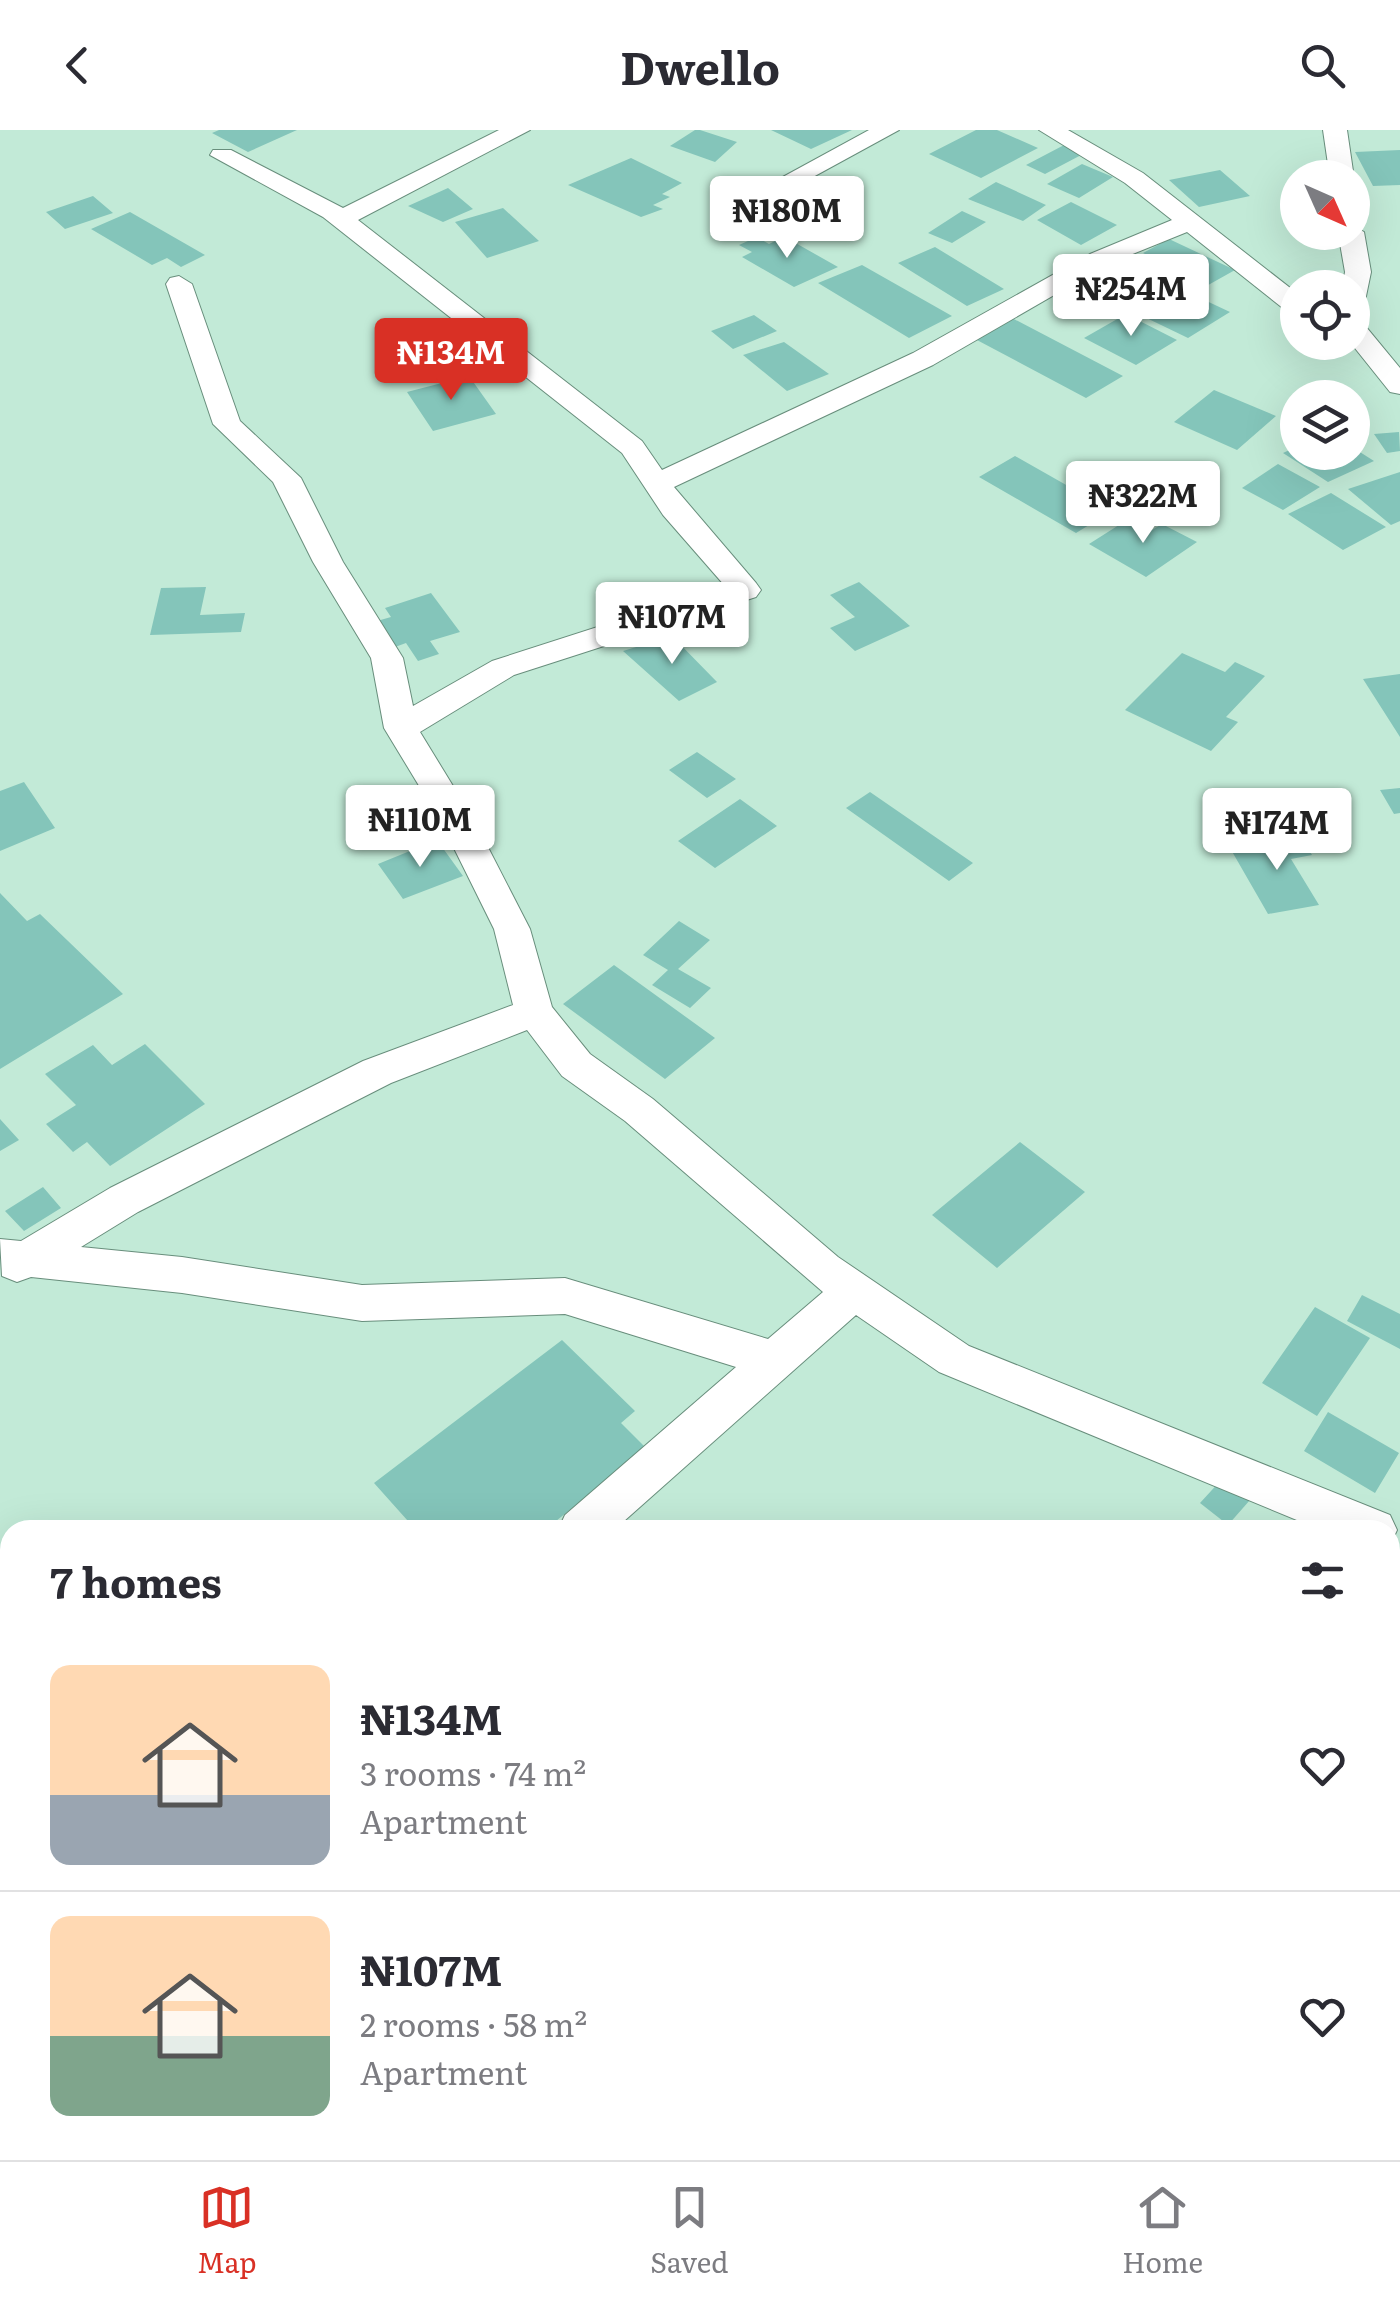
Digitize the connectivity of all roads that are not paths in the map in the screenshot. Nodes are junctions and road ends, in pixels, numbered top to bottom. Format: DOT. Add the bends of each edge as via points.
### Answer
graph roads {
  1 [pos="518,130"];
  2 [pos="888,130"];
  3 [pos="1052,130"];
  4 [pos="1335,130"];
  5 [pos="222,155"];
  6 [pos="1339,160"];
  7 [pos="793,178"];
  8 [pos="340,219"];
  9 [pos="1189,222"];
  10 [pos="180,284"];
  11 [pos="1280,292"];
  12 [pos="1370,350"];
  13 [pos="1400,386"];
  14 [pos="657,484"];
  15 [pos="401,728"];
  16 [pos="534,1012"];
  17 [pos="8,1256"];
  18 [pos="854,1290"];
  19 [pos="775,1360"];
  20 [pos="593,1520"];
  21 [pos="1349,1520"];
  1 -- 8 [label="street"];
  2 -- 7 [label="street"];
  3 -- 9 [label="street" via="1134,178"];
  4 -- 6 [label="street"];
  5 -- 8 [label="street"];
  8 -- 14 [label="street" via="632,447"];
  9 -- 11 [label="street"];
  9 -- 14 [label="street" via="1099,260 922,358"];
  10 -- 15 [label="street" via="227,424 286,478 387,658"];
  12 -- 13 [label="street"];
  14 -- 15 [label="street" via="745,590 503,668"];
  15 -- 16 [label="street" via="512,929"];
  16 -- 17 [label="street" via="377,1072"];
  16 -- 18 [label="street" via="576,1065"];
  17 -- 19 [label="street" via="362,1303 565,1296"];
  18 -- 19 [label="street"];
  18 -- 21 [label="street" via="954,1359"];
  19 -- 20 [label="street"];
}
